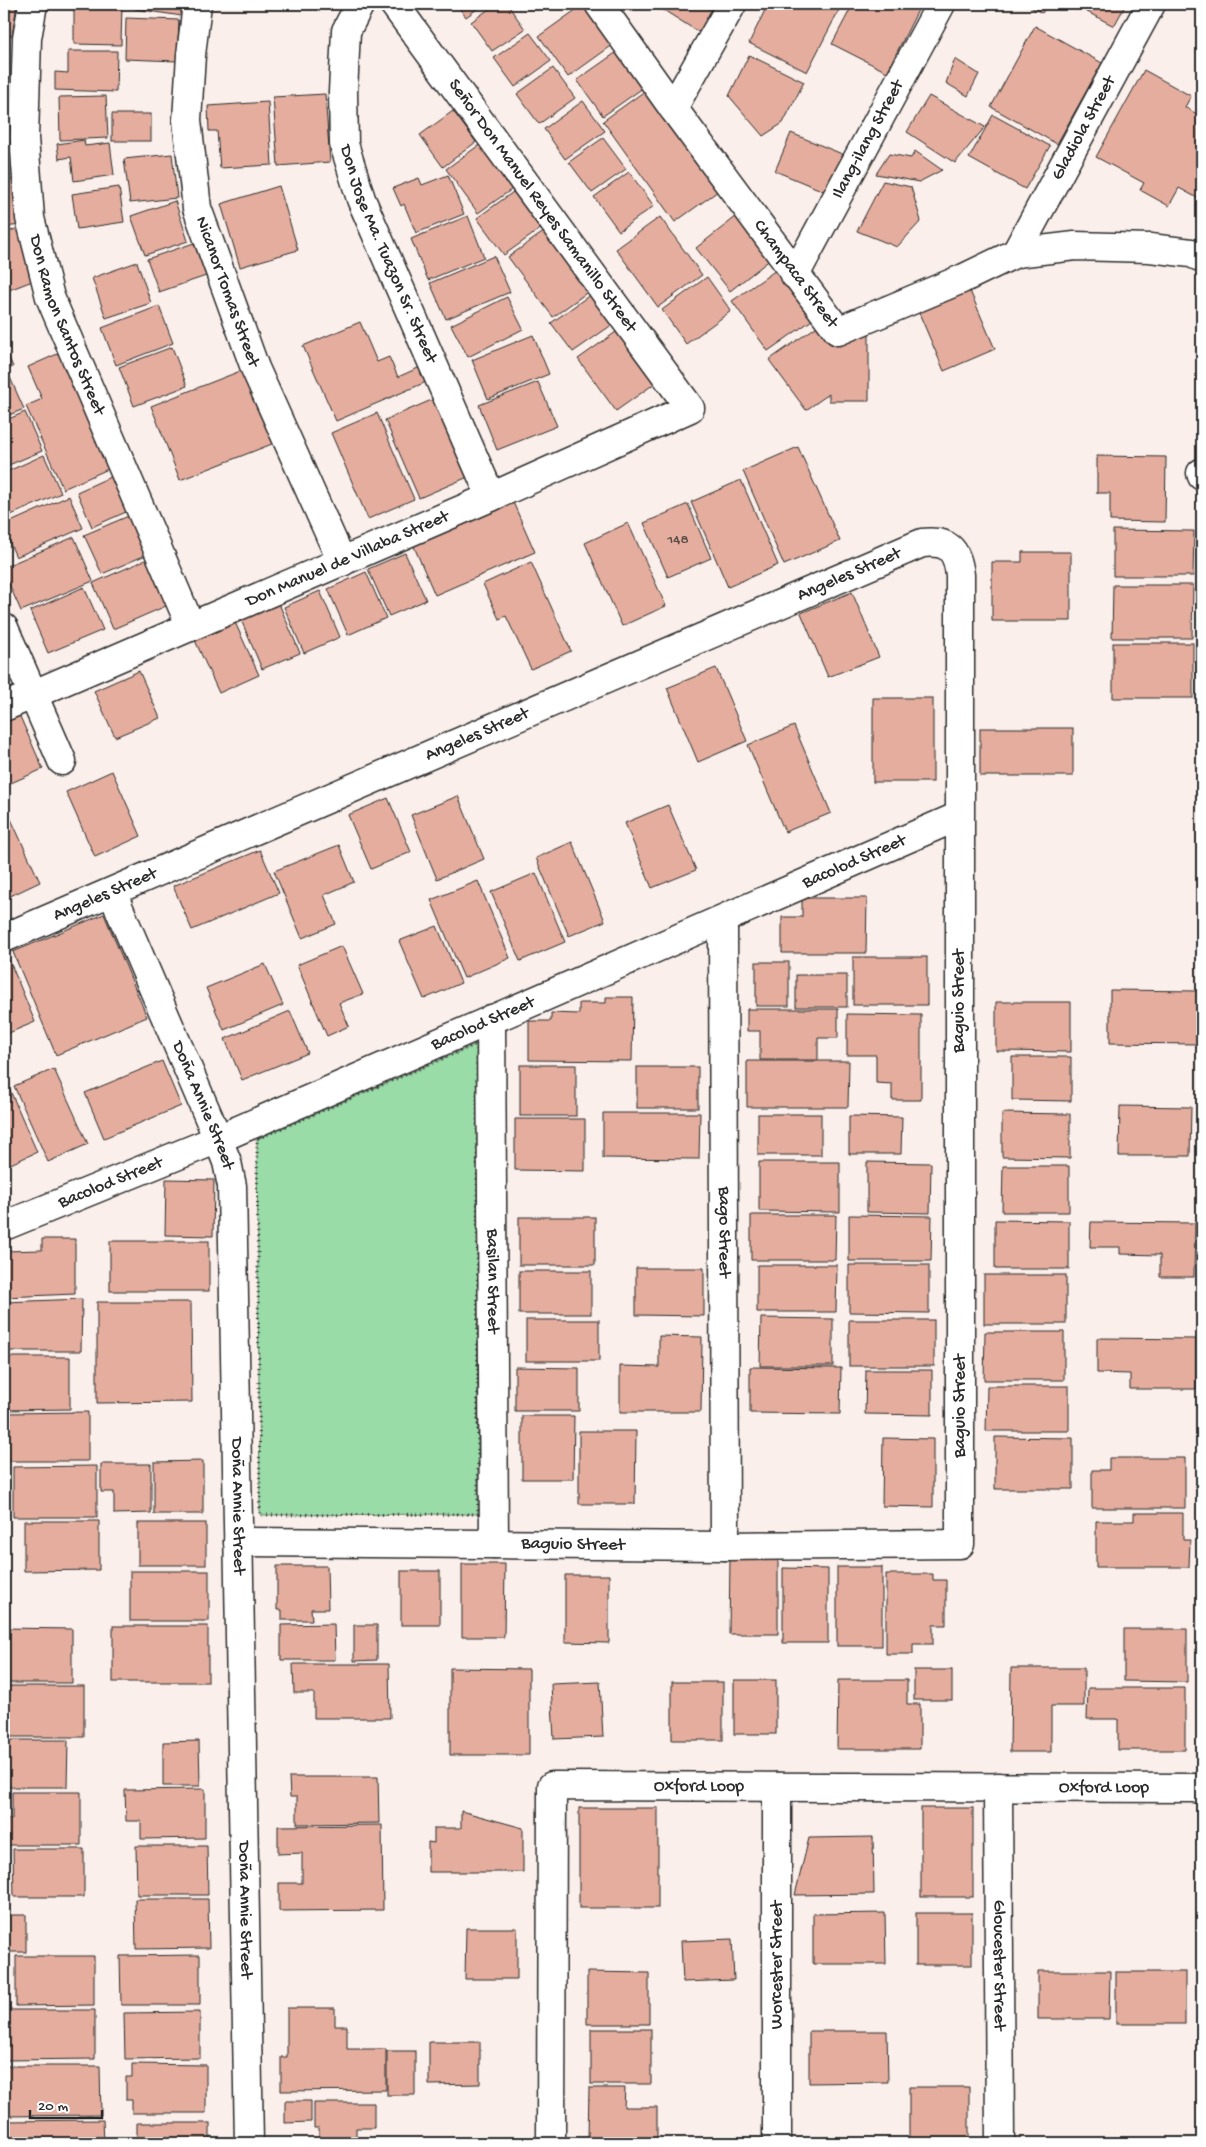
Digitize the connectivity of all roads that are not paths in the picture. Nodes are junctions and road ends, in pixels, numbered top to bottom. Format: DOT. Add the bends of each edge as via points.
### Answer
graph roads {
  1 [pos="33,4"];
  2 [pos="197,4"];
  3 [pos="360,4"];
  4 [pos="394,4"];
  5 [pos="599,4"];
  6 [pos="732,4"];
  7 [pos="941,4"];
  8 [pos="1151,4"];
  9 [pos="673,108"];
  10 [pos="1199,250"];
  11 [pos="1016,253"];
  12 [pos="794,275"];
  13 [pos="690,408"];
  14 [pos="491,497"];
  15 [pos="951,549"];
  16 [pos="342,562"];
  17 [pos="191,627"];
  18 [pos="4,628"];
  19 [pos="33,694"];
  20 [pos="4,707"];
  21 [pos="62,761"];
  22 [pos="959,816"];
  23 [pos="112,892"];
  24 [pos="723,920"];
  25 [pos="4,938"];
  26 [pos="492,1019"];
  27 [pos="218,1138"];
  28 [pos="4,1226"];
  29 [pos="238,1542"];
  30 [pos="494,1544"];
  31 [pos="725,1546"];
  32 [pos="777,1787"];
  33 [pos="998,1787"];
  34 [pos="1202,1788"];
  35 [pos="249,2143"];
  36 [pos="551,2143"];
  37 [pos="777,2143"];
  38 [pos="1000,2143"];
  1 -- 17 [label="street, Don Ramon Santos Street" via="27,38 24,138 32,227 50,297"];
  2 -- 16 [label="street, Nicanor Tomas Street" via="187,120 197,208 255,368"];
  3 -- 14 [label="street, Don Jose Ma. Tuazon Sr. Street" via="346,31 344,144 360,199"];
  4 -- 13 [label="street, Señor Don Manuel Reyes Samanillo Street"];
  5 -- 9 [label="street, Champaca Street"];
  6 -- 9 [label="street"];
  7 -- 12 [label="street, Ilang-ilang Street"];
  8 -- 11 [label="street, Gladiola Street"];
  9 -- 12 [label="street, Champaca Street"];
  10 -- 11 [label="street, Champaca Street" via="1075,246"];
  11 -- 12 [label="street, Champaca Street" via="838,332"];
  13 -- 14 [label="street, Don Manuel de Villaba Street"];
  14 -- 16 [label="street, Don Manuel de Villaba Street"];
  15 -- 22 [label="street, Baguio Street" via="958,561 960,575"];
  15 -- 23 [label="street, Angeles Street" via="938,542 922,543"];
  16 -- 17 [label="street, Don Manuel de Villaba Street"];
  17 -- 19 [label="street, Don Manuel de Villaba Street"];
  18 -- 19 [label="street"];
  19 -- 20 [label="street, Don Manuel de Villaba Street"];
  19 -- 21 [label="street"];
  22 -- 24 [label="street, Bacolod Street"];
  22 -- 31 [label="street, Baguio Street" via="960,1544"];
  23 -- 25 [label="street, Angeles Street"];
  23 -- 27 [label="street, Doña Annie Street"];
  24 -- 26 [label="street, Bacolod Street"];
  24 -- 31 [label="street, Bago Street"];
  26 -- 27 [label="street, Bacolod Street"];
  26 -- 30 [label="street, Basilan Street"];
  27 -- 28 [label="street, Bacolod Street"];
  27 -- 29 [label="street, Doña Annie Street" via="232,1186"];
  29 -- 30 [label="street, Baguio Street"];
  29 -- 35 [label="street, Doña Annie Street"];
  30 -- 31 [label="street, Baguio Street"];
  32 -- 33 [label="street, Oxford Loop"];
  32 -- 36 [label="street, Oxford Loop" via="552,1786"];
  32 -- 37 [label="street, Worcester Street"];
  33 -- 34 [label="street, Oxford Loop"];
  33 -- 38 [label="street, Gloucester Street"];
}
